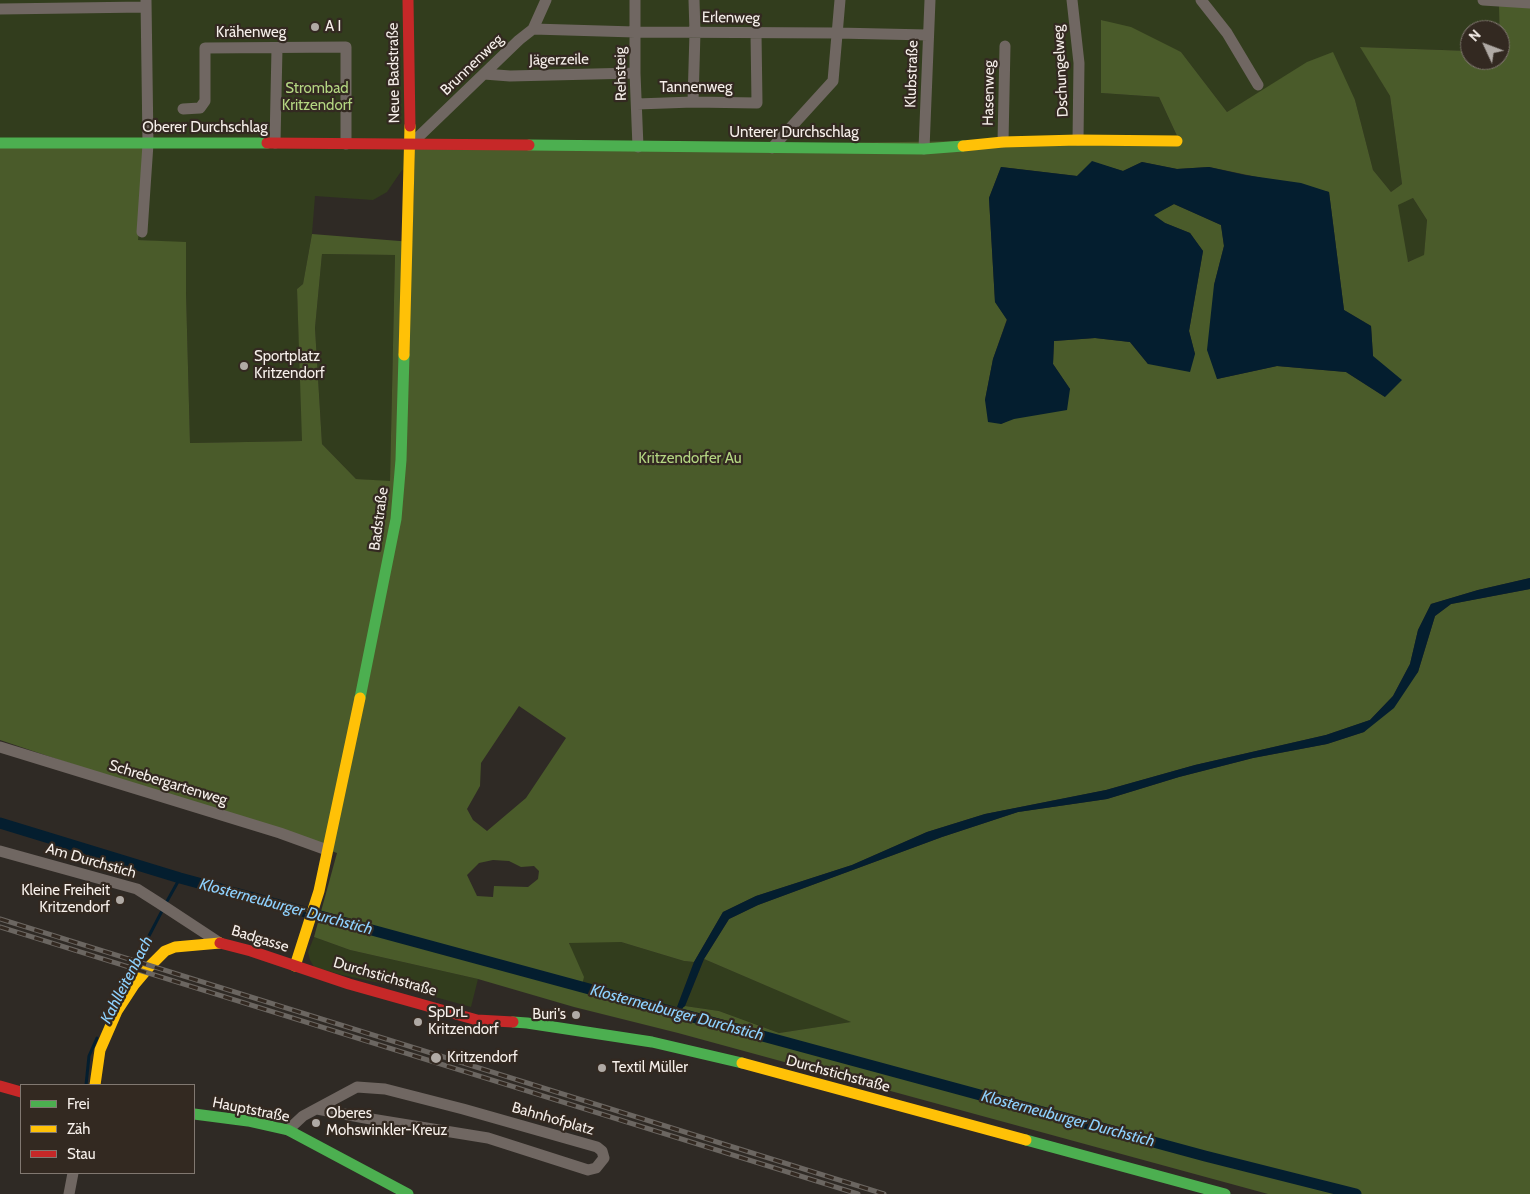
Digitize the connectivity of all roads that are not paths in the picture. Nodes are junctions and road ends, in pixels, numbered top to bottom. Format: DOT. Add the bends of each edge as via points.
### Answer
graph roads {
  1 [pos="408,0"];
  2 [pos="546,0"];
  3 [pos="635,0"];
  4 [pos="694,0"];
  5 [pos="840,0"];
  6 [pos="930,0"];
  7 [pos="1072,0"];
  8 [pos="1201,0"];
  9 [pos="1483,0"];
  10 [pos="1530,3"];
  11 [pos="146,4"];
  12 [pos="0,9"];
  13 [pos="533,29"];
  14 [pos="635,32"];
  15 [pos="695,32"];
  16 [pos="756,33"];
  17 [pos="837,33"];
  18 [pos="928,35"];
  19 [pos="1005,46"];
  20 [pos="277,48"];
  21 [pos="635,73"];
  22 [pos="484,74"];
  23 [pos="1258,85"];
  24 [pos="693,102"];
  25 [pos="636,104"];
  26 [pos="183,109"];
  27 [pos="1078,140"];
  28 [pos="1177,141"];
  29 [pos="1003,142"];
  30 [pos="0,143"];
  31 [pos="275,143"];
  32 [pos="148,144"];
  33 [pos="346,144"];
  34 [pos="410,145"];
  35 [pos="638,147"];
  36 [pos="772,148"];
  37 [pos="924,149"];
  38 [pos="142,232"];
  39 [pos="0,747"];
  40 [pos="326,850"];
  41 [pos="0,851"];
  42 [pos="319,891"];
  43 [pos="220,943"];
  44 [pos="295,966"];
  45 [pos="96,1084"];
  46 [pos="0,1086"];
  47 [pos="20,1092"];
  48 [pos="317,1109"];
  49 [pos="195,1114"];
  50 [pos="288,1130"];
  51 [pos="73,1174"];
  52 [pos="69,1194"];
  53 [pos="408,1194"];
  54 [pos="1225,1194"];
  1 -- 34 [label="street, Neue Badstraße"];
  2 -- 13 [label="street, Brunnenweg"];
  3 -- 14 [label="street, Rehsteig"];
  4 -- 15 [label="street"];
  5 -- 17 [label="street"];
  6 -- 18 [label="street, Klubstraße"];
  7 -- 27 [label="street, Dschungelweg" via="1079,63"];
  8 -- 23 [label="street" via="1227,33"];
  9 -- 10 [label="street"];
  11 -- 12 [label="street"];
  11 -- 32 [label="street"];
  13 -- 14 [label="street, Erlenweg"];
  13 -- 22 [label="street, Brunnenweg"];
  14 -- 15 [label="street, Erlenweg"];
  14 -- 21 [label="street, Rehsteig"];
  15 -- 16 [label="street, Erlenweg"];
  15 -- 24 [label="street"];
  16 -- 17 [label="street, Erlenweg"];
  16 -- 24 [label="street, Tannenweg" via="757,103"];
  17 -- 18 [label="street, Erlenweg"];
  17 -- 36 [label="street" via="833,81"];
  18 -- 37 [label="street, Klubstraße"];
  19 -- 29 [label="street, Hasenweg"];
  20 -- 26 [label="street, Krähenweg" via="205,48 205,100 200,108"];
  20 -- 31 [label="street"];
  20 -- 33 [label="street, Krähenweg" via="346,48"];
  21 -- 22 [label="street, Jägerzeile"];
  21 -- 25 [label="street, Rehsteig"];
  22 -- 34 [label="street, Brunnenweg"];
  24 -- 25 [label="street, Tannenweg"];
  25 -- 35 [label="street, Rehsteig"];
  27 -- 28 [label="street, Unterer Durchschlag"];
  27 -- 29 [label="street, Unterer Durchschlag"];
  29 -- 37 [label="street, Unterer Durchschlag"];
  30 -- 32 [label="street, Oberer Durchschlag"];
  31 -- 32 [label="street, Oberer Durchschlag"];
  31 -- 33 [label="street, Oberer Durchschlag"];
  32 -- 38 [label="street"];
  33 -- 34 [label="street, Oberer Durchschlag"];
  34 -- 35 [label="street, Unterer Durchschlag"];
  34 -- 40 [label="street, Badstraße" via="401,460 396,519"];
  35 -- 36 [label="street, Unterer Durchschlag"];
  36 -- 37 [label="street, Unterer Durchschlag"];
  39 -- 40 [label="street, Schrebergartenweg"];
  40 -- 42 [label="street, Badstraße"];
  41 -- 43 [label="street, Am Durchstich" via="137,890"];
  42 -- 44 [label="street, Badgasse"];
  43 -- 44 [label="street, Badgasse"];
  43 -- 45 [label="street, Badgasse" via="175,947 165,951 150,966 127,995 110,1027 100,1050"];
  44 -- 54 [label="street, Durchstichstraße" via="477,1020 527,1023 652,1042 718,1056"];
  46 -- 47 [label="street"];
  48 -- 48 [label="street, Bahnhofplatz" via="488,1138 588,1170 596,1168 604,1158 597,1147 385,1089 357,1087"];
  48 -- 50 [label="street, Bahnhofplatz" via="303,1116"];
  49 -- 50 [label="street, Hauptstraße"];
  50 -- 53 [label="street, Hauptstraße"];
  51 -- 52 [label="street"];
}
